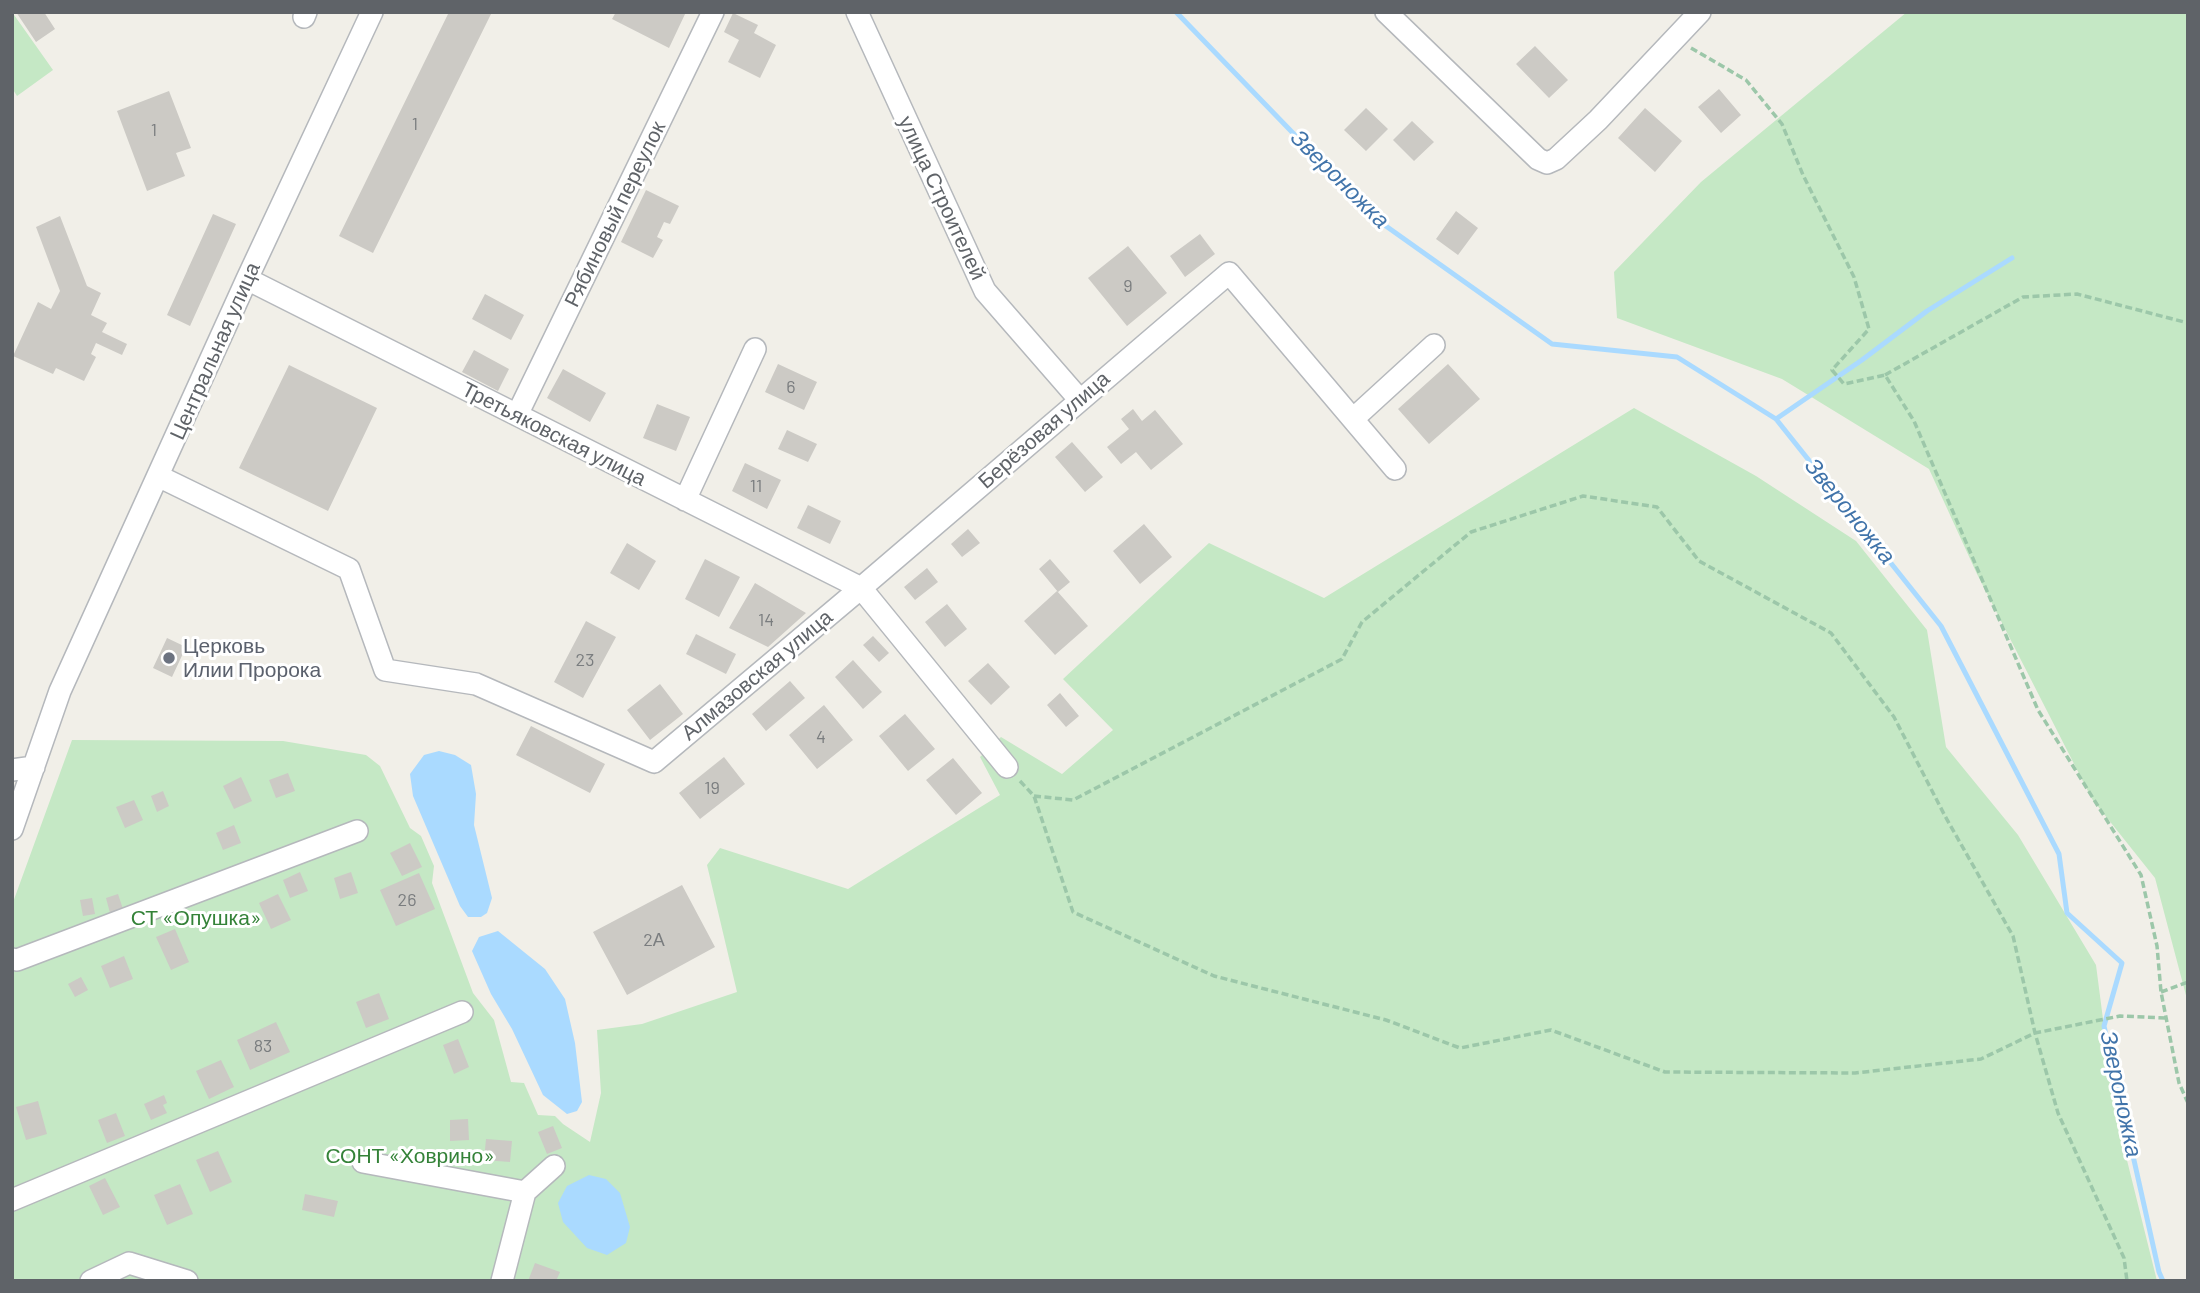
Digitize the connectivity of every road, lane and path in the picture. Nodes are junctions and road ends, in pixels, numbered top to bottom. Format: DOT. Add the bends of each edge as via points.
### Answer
graph roads {
  1 [pos="372,12"];
  2 [pos="713,12"];
  3 [pos="857,12"];
  4 [pos="1386,12"];
  5 [pos="1700,12"];
  6 [pos="1674,38"];
  7 [pos="247,279"];
  8 [pos="2188,323"];
  9 [pos="1434,345"];
  10 [pos="755,349"];
  11 [pos="1885,375"];
  12 [pos="1079,399"];
  13 [pos="517,415"];
  14 [pos="1353,419"];
  15 [pos="1395,469"];
  16 [pos="158,476"];
  17 [pos="684,499"];
  18 [pos="861,588"];
  19 [pos="1007,767"];
  20 [pos="23,769"];
  21 [pos="1034,796"];
  22 [pos="12,829"];
  23 [pos="357,831"];
  24 [pos="12,959"];
  25 [pos="2188,982"];
  26 [pos="2161,992"];
  27 [pos="462,1012"];
  28 [pos="2166,1018"];
  29 [pos="2035,1033"];
  30 [pos="2188,1103"];
  31 [pos="363,1162"];
  32 [pos="554,1166"];
  33 [pos="525,1192"];
  34 [pos="12,1200"];
  35 [pos="91,1281"];
  36 [pos="187,1281"];
  37 [pos="502,1281"];
  38 [pos="2127,1281"];
  1 -- 7 [label="street, Центральная улица"];
  2 -- 13 [label="street, Рябиновый переулок"];
  3 -- 12 [label="street, улица Строителей" via="985,291"];
  4 -- 6 [label="street" via="1547,163 1598,120"];
  5 -- 6 [label="street"];
  6 -- 11 [label="path" via="1746,80 1782,124 1854,277 1870,329 1832,370 1844,384"];
  7 -- 13 [label="street, Третьяковская улица"];
  7 -- 16 [label="street, Центральная улица"];
  8 -- 11 [label="path" via="2077,294 2023,297"];
  9 -- 14 [label="street"];
  10 -- 17 [label="street"];
  11 -- 26 [label="path" via="1914,421 2038,710 2141,875 2157,946"];
  12 -- 14 [label="street, Берёзовая улица" via="1229,273"];
  12 -- 18 [label="street, Берёзовая улица"];
  13 -- 17 [label="street, Третьяковская улица"];
  14 -- 15 [label="street"];
  16 -- 18 [label="street, Алмазовская улица" via="349,569 385,670 476,684 654,762"];
  16 -- 20 [label="street, Центральная улица"];
  17 -- 18 [label="street, Третьяковская улица"];
  18 -- 19 [label="street"];
  19 -- 21 [label="path"];
  20 -- 22 [label="street, Центральная улица"];
  21 -- 29 [label="path" via="1073,912 1214,976 1387,1020 1460,1048 1551,1030 1665,1072 1854,1073 1981,1059"];
  21 -- 29 [label="path" via="1073,800 1342,659 1362,622 1471,532 1583,496 1657,507 1699,561 1831,634 1894,717 2013,936"];
  23 -- 24 [label="street"];
  25 -- 26 [label="path"];
  26 -- 28 [label="path"];
  27 -- 34 [label="street"];
  28 -- 29 [label="path" via="2120,1016"];
  28 -- 30 [label="path" via="2179,1083"];
  29 -- 38 [label="path" via="2058,1113 2124,1258"];
  31 -- 33 [label="street"];
  32 -- 33 [label="street"];
  33 -- 37 [label="street"];
  35 -- 36 [label="street" via="129,1263"];
}
